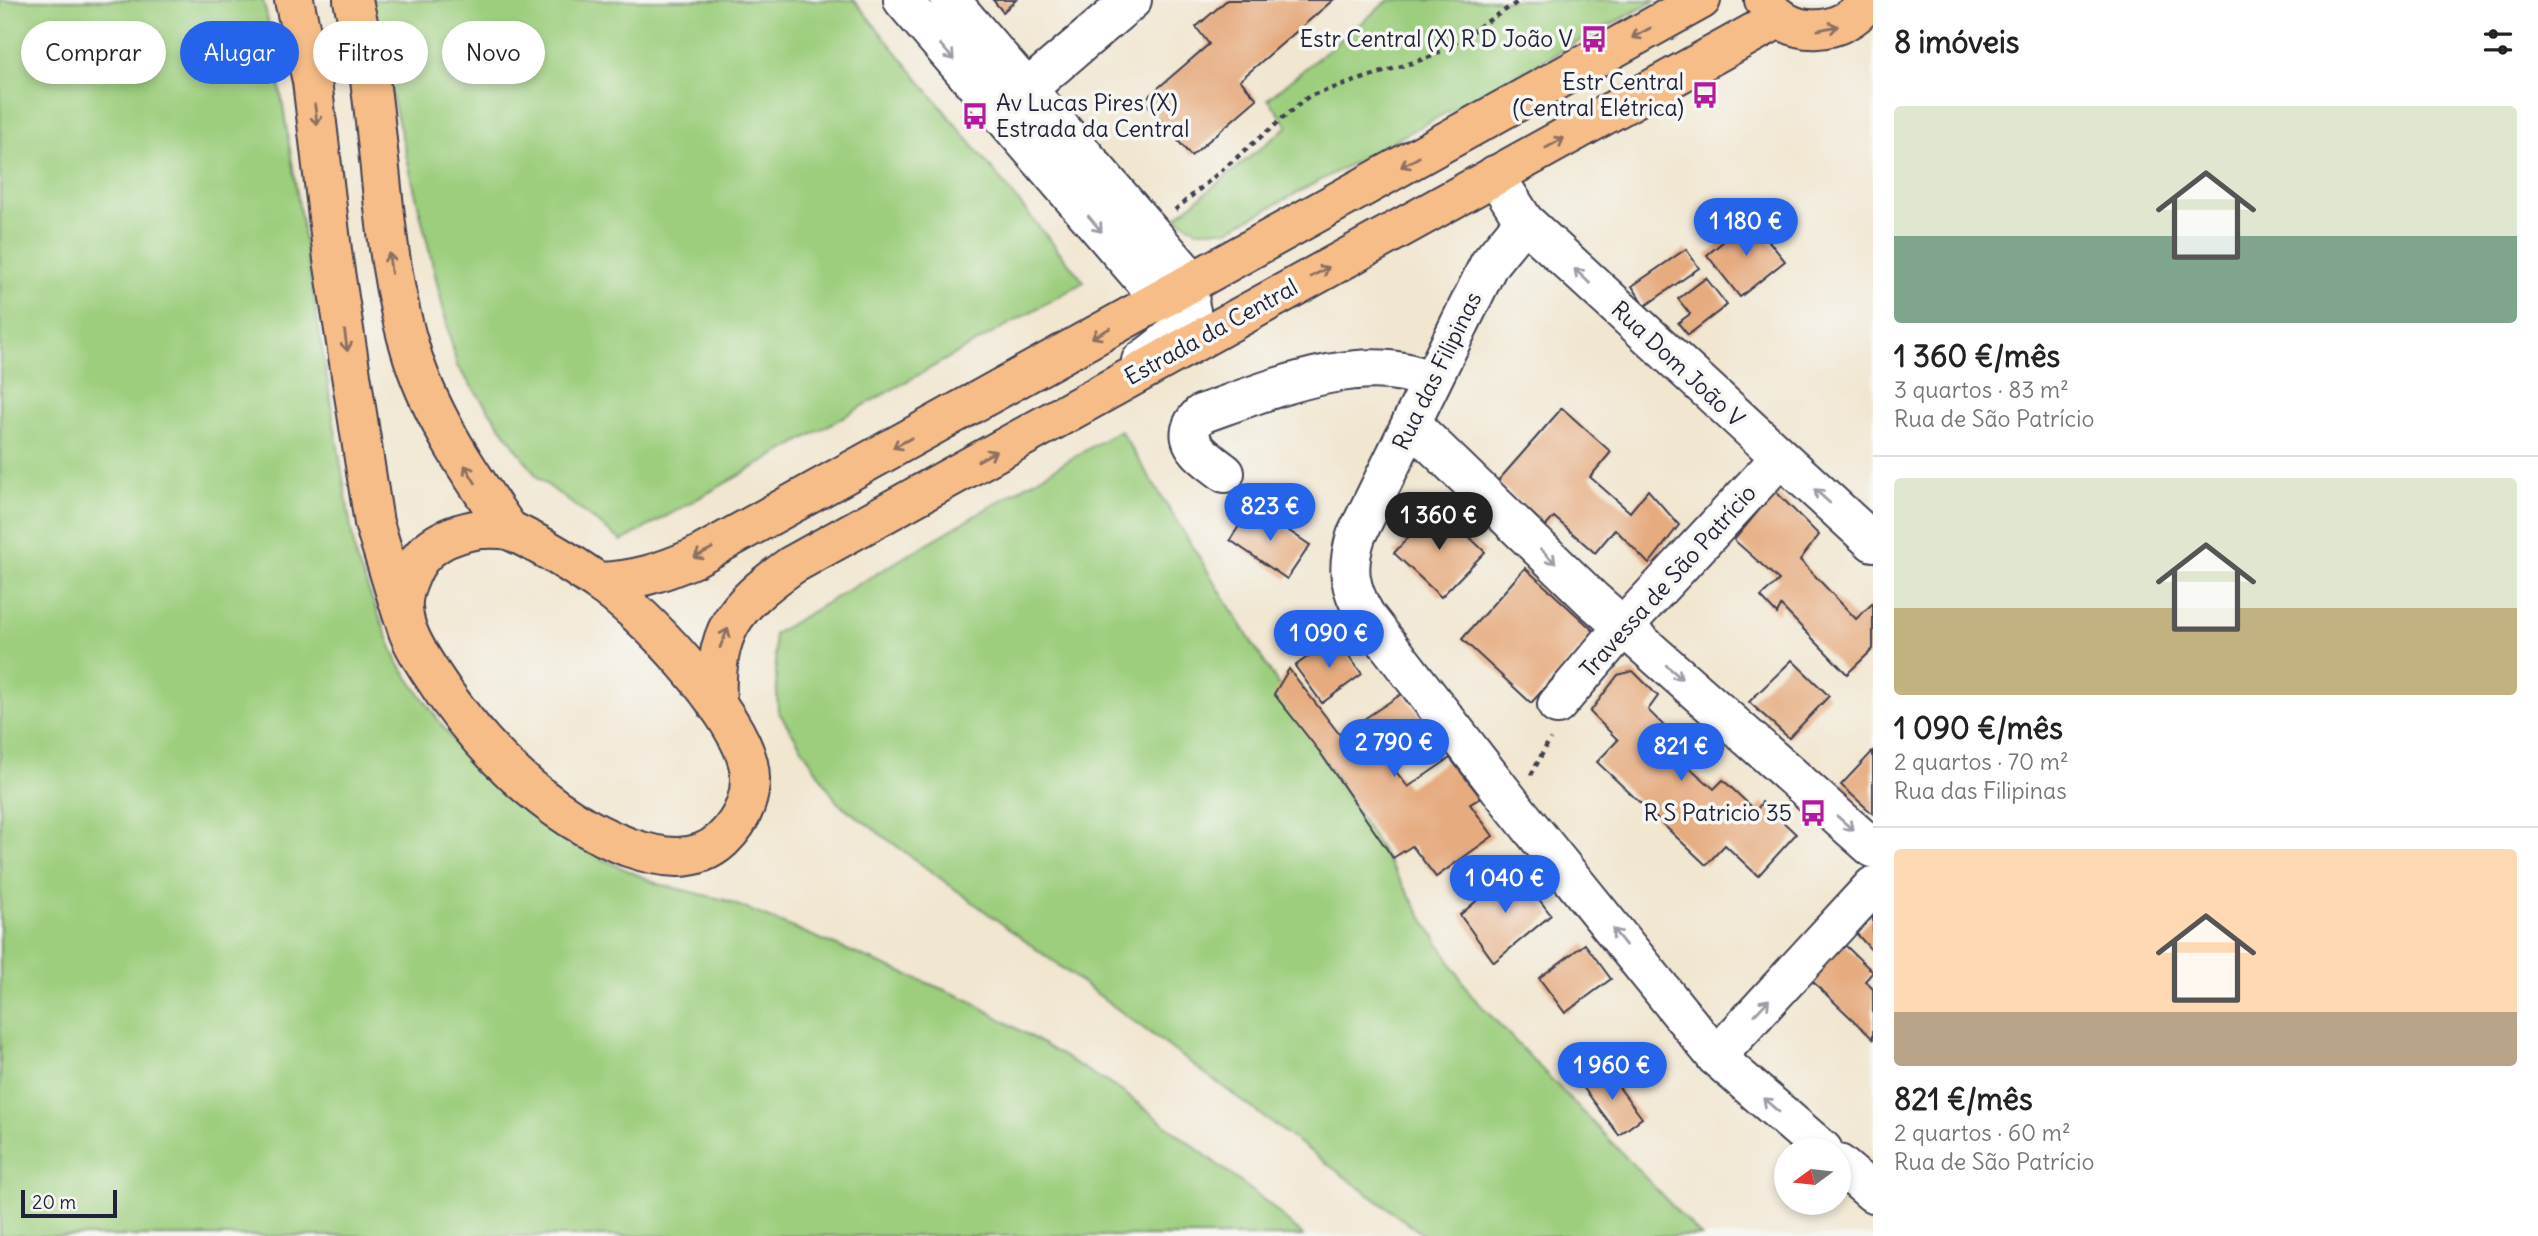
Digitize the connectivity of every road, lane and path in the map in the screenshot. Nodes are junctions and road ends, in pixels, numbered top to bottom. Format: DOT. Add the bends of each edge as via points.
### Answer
graph roads {
  1 [pos="294,0"];
  2 [pos="354,0"];
  3 [pos="902,0"];
  4 [pos="950,0"];
  5 [pos="1132,0"];
  6 [pos="1521,0"];
  7 [pos="1701,0"];
  8 [pos="1868,0"];
  9 [pos="1772,9"];
  10 [pos="1014,101"];
  11 [pos="1470,129"];
  12 [pos="1495,176"];
  13 [pos="1524,221"];
  14 [pos="1156,236"];
  15 [pos="1179,298"];
  16 [pos="1260,305"];
  17 [pos="1431,382"];
  18 [pos="1096,396"];
  19 [pos="1411,424"];
  20 [pos="1780,458"];
  21 [pos="1225,473"];
  22 [pos="509,530"];
  23 [pos="1873,541"];
  24 [pos="599,582"];
  25 [pos="1623,627"];
  26 [pos="407,629"];
  27 [pos="717,705"];
  28 [pos="1558,705"];
  29 [pos="1514,807"];
  30 [pos="1873,848"];
  31 [pos="1873,886"];
  32 [pos="1716,1057"];
  33 [pos="1809,1138"];
  34 [pos="1852,1175"];
  35 [pos="1873,1193"];
  1 -- 26 [label="main road, one-way" via="312,81 333,259 374,523"];
  22 -- 2 [label="main road, one-way" via="436,413 414,359 391,275 368,73"];
  3 -- 10 [label="street, one-way"];
  4 -- 10 [label="street"];
  5 -- 10 [label="street"];
  6 -- 14 [label="path" via="1433,56 1309,96 1182,201"];
  7 -- 11 [label="main road, one-way"];
  9 -- 8 [label="main road, one-way" via="1806,29 1834,28 1852,19"];
  12 -- 9 [label="main road, Estrada da Central, one-way"];
  10 -- 14 [label="street"];
  10 -- 15 [label="street, one-way"];
  11 -- 12 [label="main road"];
  11 -- 15 [label="main road, one-way"];
  12 -- 13 [label="street, Rua Dom João V"];
  16 -- 12 [label="main road, Estrada da Central, one-way"];
  13 -- 17 [label="street, Rua das Filipinas" via="1489,264"];
  20 -- 13 [label="street, Rua Dom João V, one-way"];
  14 -- 15 [label="street" via="1176,259"];
  15 -- 16 [label="street" via="1221,311"];
  15 -- 18 [label="street" via="1172,338"];
  15 -- 24 [label="main road, one-way" via="694,558 653,576"];
  16 -- 18 [label="main road, Estrada da Central"];
  17 -- 19 [label="street, Rua das Filipinas"];
  17 -- 21 [label="street" via="1406,372 1336,372 1201,414 1190,433 1194,447"];
  27 -- 18 [label="main road, Estrada da Central, one-way" via="720,644 732,619 758,589 792,565"];
  19 -- 25 [label="street, one-way"];
  19 -- 29 [label="street, Rua das Filipinas" via="1356,536 1349,557 1349,582 1366,617"];
  23 -- 20 [label="street, Rua Dom João V, one-way"];
  20 -- 25 [label="street, Travessa de São Patrício"];
  22 -- 24 [label="main road"];
  22 -- 26 [label="main road" via="457,533 426,551 405,592"];
  24 -- 27 [label="main road" via="680,659"];
  25 -- 28 [label="street, Travessa de São Patrício"];
  25 -- 30 [label="street, one-way"];
  26 -- 27 [label="main road" via="444,693 523,782 562,811 649,855 671,858 702,853 718,844 741,818 750,787 748,764"];
  28 -- 29 [label="path" via="1556,728"];
  32 -- 29 [label="street, Rua das Filipinas, one-way"];
  32 -- 31 [label="street, one-way"];
  33 -- 32 [label="street, Rua das Filipinas, one-way"];
  34 -- 35 [label="street"];
}
